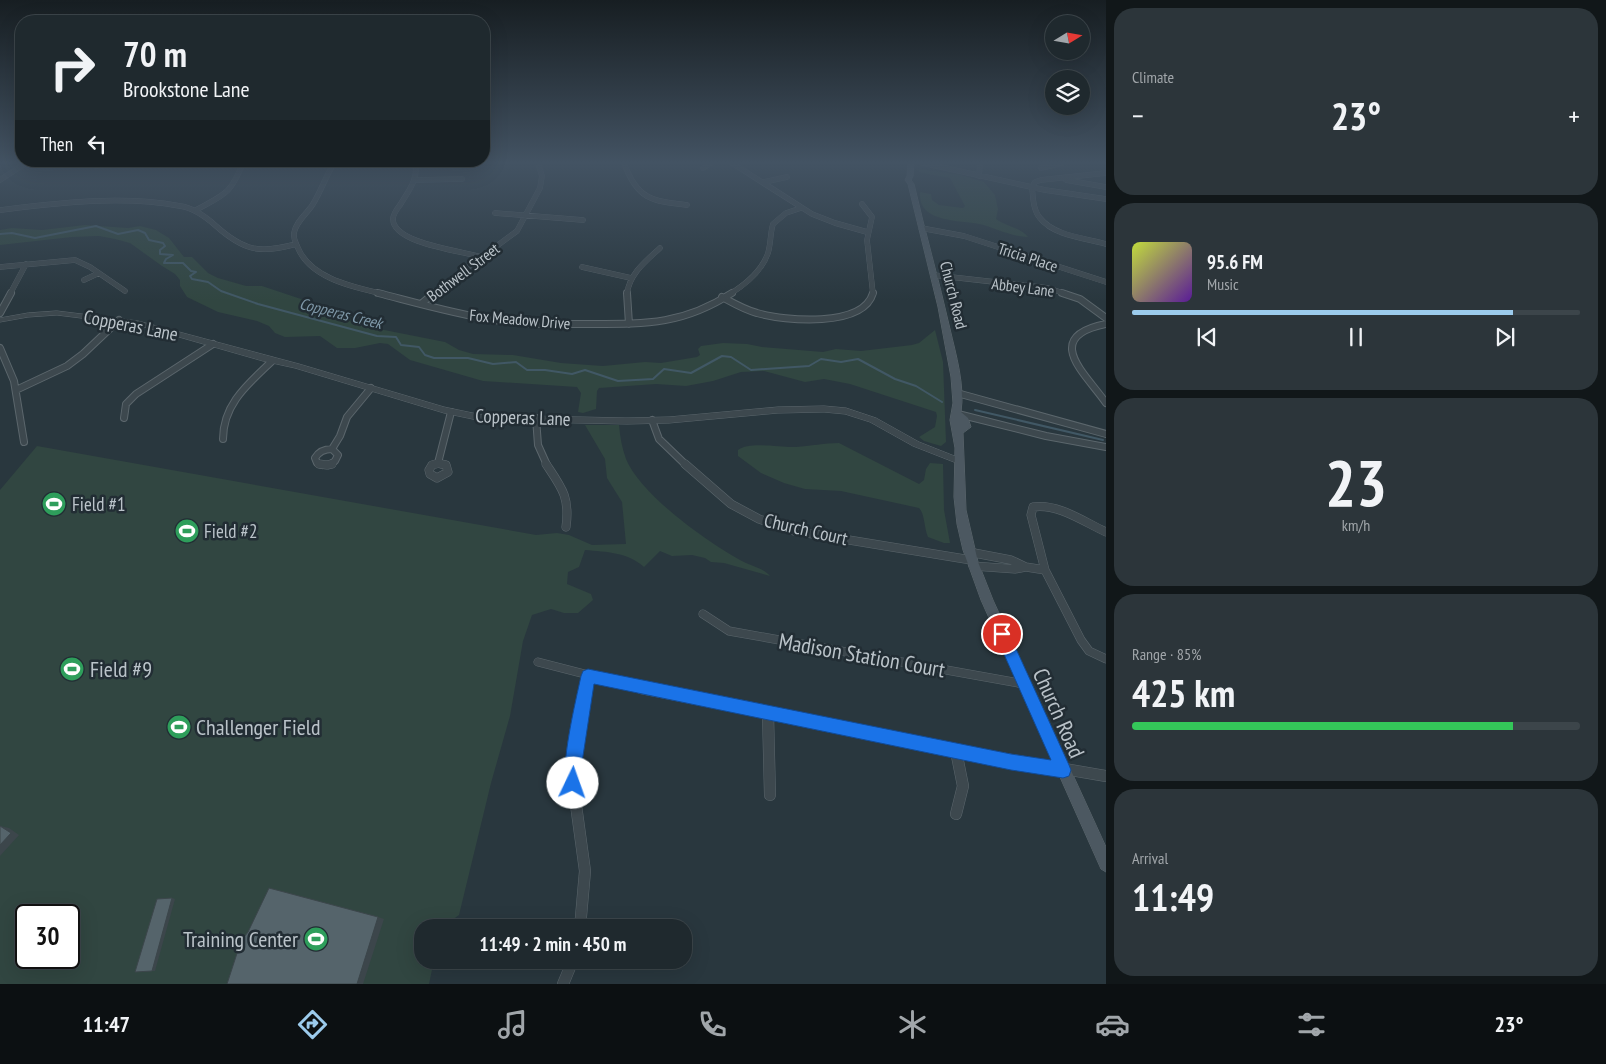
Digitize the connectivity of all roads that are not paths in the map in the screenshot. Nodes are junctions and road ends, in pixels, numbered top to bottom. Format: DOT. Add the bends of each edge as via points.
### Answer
graph roads {
  1 [pos="14,209"];
  2 [pos="192,209"];
  3 [pos="309,209"];
  4 [pos="397,209"];
  5 [pos="529,209"];
  6 [pos="798,209"];
  7 [pos="803,209"];
  8 [pos="866,209"];
  9 [pos="917,209"];
  10 [pos="1036,209"];
  11 [pos="0,210"];
  12 [pos="196,210"];
  13 [pos="495,213"];
  14 [pos="526,216"];
  15 [pos="583,220"];
  16 [pos="921,228"];
  17 [pos="867,232"];
  18 [pos="296,244"];
  19 [pos="1106,244"];
  20 [pos="660,248"];
  21 [pos="482,257"];
  22 [pos="26,264"];
  23 [pos="582,267"];
  24 [pos="0,268"];
  25 [pos="99,273"];
  26 [pos="933,276"];
  27 [pos="630,278"];
  28 [pos="84,280"];
  29 [pos="1106,282"];
  30 [pos="124,291"];
  31 [pos="9,293"];
  32 [pos="0,294"];
  33 [pos="722,297"];
  34 [pos="421,304"];
  35 [pos="0,313"];
  36 [pos="1106,318"];
  37 [pos="0,320"];
  38 [pos="119,320"];
  39 [pos="629,324"];
  40 [pos="1106,324"];
  41 [pos="213,344"];
  42 [pos="0,348"];
  43 [pos="272,360"];
  44 [pos="371,388"];
  45 [pos="16,390"];
  46 [pos="957,393"];
  47 [pos="1106,403"];
  48 [pos="451,412"];
  49 [pos="958,414"];
  50 [pos="124,418"];
  51 [pos="536,418"];
  52 [pos="652,420"];
  53 [pos="1106,434"];
  54 [pos="223,438"];
  55 [pos="24,442"];
  56 [pos="1106,447"];
  57 [pos="332,449"];
  58 [pos="958,461"];
  59 [pos="438,463"];
  60 [pos="566,527"];
  61 [pos="1106,532"];
  62 [pos="971,559"];
  63 [pos="1026,567"];
  64 [pos="1045,570"];
  65 [pos="703,614"];
  66 [pos="1106,659"];
  67 [pos="538,662"];
  68 [pos="588,676"];
  69 [pos="1024,684"];
  70 [pos="768,714"];
  71 [pos="956,751"];
  72 [pos="1063,770"];
  73 [pos="1106,776"];
  74 [pos="770,795"];
  75 [pos="956,814"];
  76 [pos="1106,864"];
  77 [pos="581,919"];
  78 [pos="569,969"];
  79 [pos="563,984"];
  1 -- 11 [label="street"];
  2 -- 12 [label="street"];
  3 -- 18 [label="street" via="296,228"];
  4 -- 21 [label="street" via="392,217 393,224 396,230 410,238"];
  5 -- 14 [label="street, Bothwell Street"];
  6 -- 33 [label="street, Fox Meadow Drive" via="775,220 763,264 750,279"];
  7 -- 17 [label="street" via="836,224"];
  8 -- 17 [label="street" via="872,217"];
  9 -- 16 [label="main road, Church Road"];
  10 -- 19 [label="street" via="1045,222 1068,233"];
  12 -- 18 [label="street" via="244,247 267,250"];
  13 -- 14 [label="street"];
  14 -- 15 [label="street"];
  14 -- 21 [label="street, Bothwell Street" via="510,237"];
  16 -- 26 [label="main road, Church Road"];
  16 -- 29 [label="street, Tricia Place" via="964,236"];
  17 -- 33 [label="street" via="873,294 869,305 859,312 835,317 779,317 753,312"];
  18 -- 34 [label="street, Fox Meadow Drive" via="309,263 330,277"];
  20 -- 27 [label="street"];
  21 -- 34 [label="street, Bothwell Street"];
  22 -- 24 [label="street"];
  22 -- 25 [label="street" via="76,260"];
  22 -- 31 [label="street"];
  23 -- 27 [label="street"];
  25 -- 28 [label="street"];
  25 -- 30 [label="street"];
  26 -- 36 [label="street, Abbey Lane" via="1048,288 1080,300"];
  26 -- 46 [label="main road, Church Road"];
  27 -- 39 [label="street" via="625,295"];
  31 -- 32 [label="street"];
  31 -- 35 [label="street"];
  33 -- 39 [label="street, Fox Meadow Drive" via="681,317 656,323"];
  34 -- 39 [label="street, Fox Meadow Drive" via="519,323"];
  37 -- 38 [label="street, Copperas Lane" via="57,313"];
  38 -- 41 [label="street, Copperas Lane" via="138,322"];
  38 -- 45 [label="street" via="67,366"];
  40 -- 47 [label="street" via="1081,333 1073,344 1072,352 1075,364"];
  41 -- 43 [label="street, Copperas Lane"];
  41 -- 50 [label="street" via="136,394 126,404"];
  42 -- 45 [label="street"];
  43 -- 44 [label="street, Copperas Lane"];
  43 -- 54 [label="street" via="232,404 221,426"];
  44 -- 48 [label="street, Copperas Lane"];
  44 -- 57 [label="street" via="347,417"];
  45 -- 55 [label="street"];
  46 -- 49 [label="main road, Church Road"];
  46 -- 53 [label="street"];
  48 -- 51 [label="street, Copperas Lane" via="482,418"];
  48 -- 59 [label="street"];
  49 -- 56 [label="street"];
  49 -- 58 [label="main road, Church Road" via="965,420 966,427 958,431"];
  51 -- 52 [label="street, Copperas Lane"];
  51 -- 60 [label="street" via="540,452 560,482 569,503"];
  52 -- 58 [label="street, Copperas Lane" via="769,410 851,412"];
  52 -- 62 [label="street, Church Court" via="659,439 700,478 731,504 759,519 794,531"];
  58 -- 62 [label="main road, Church Road" via="961,511"];
  61 -- 64 [label="street" via="1048,506 1033,507 1031,515"];
  62 -- 63 [label="street" via="1015,569"];
  62 -- 63 [label="street" via="1011,560"];
  62 -- 69 [label="main road, Church Road"];
  63 -- 64 [label="street"];
  64 -- 66 [label="street" via="1080,640 1089,651"];
  65 -- 69 [label="street, Madison Station Court" via="729,631"];
  67 -- 68 [label="street"];
  68 -- 70 [label="street"];
  68 -- 77 [label="street" via="573,761 584,871"];
  69 -- 72 [label="main road, Church Road"];
  70 -- 71 [label="street"];
  70 -- 74 [label="street"];
  71 -- 72 [label="street"];
  71 -- 75 [label="street" via="963,786"];
  72 -- 73 [label="street"];
  72 -- 76 [label="main road, Church Road"];
  78 -- 79 [label="street"];
}
